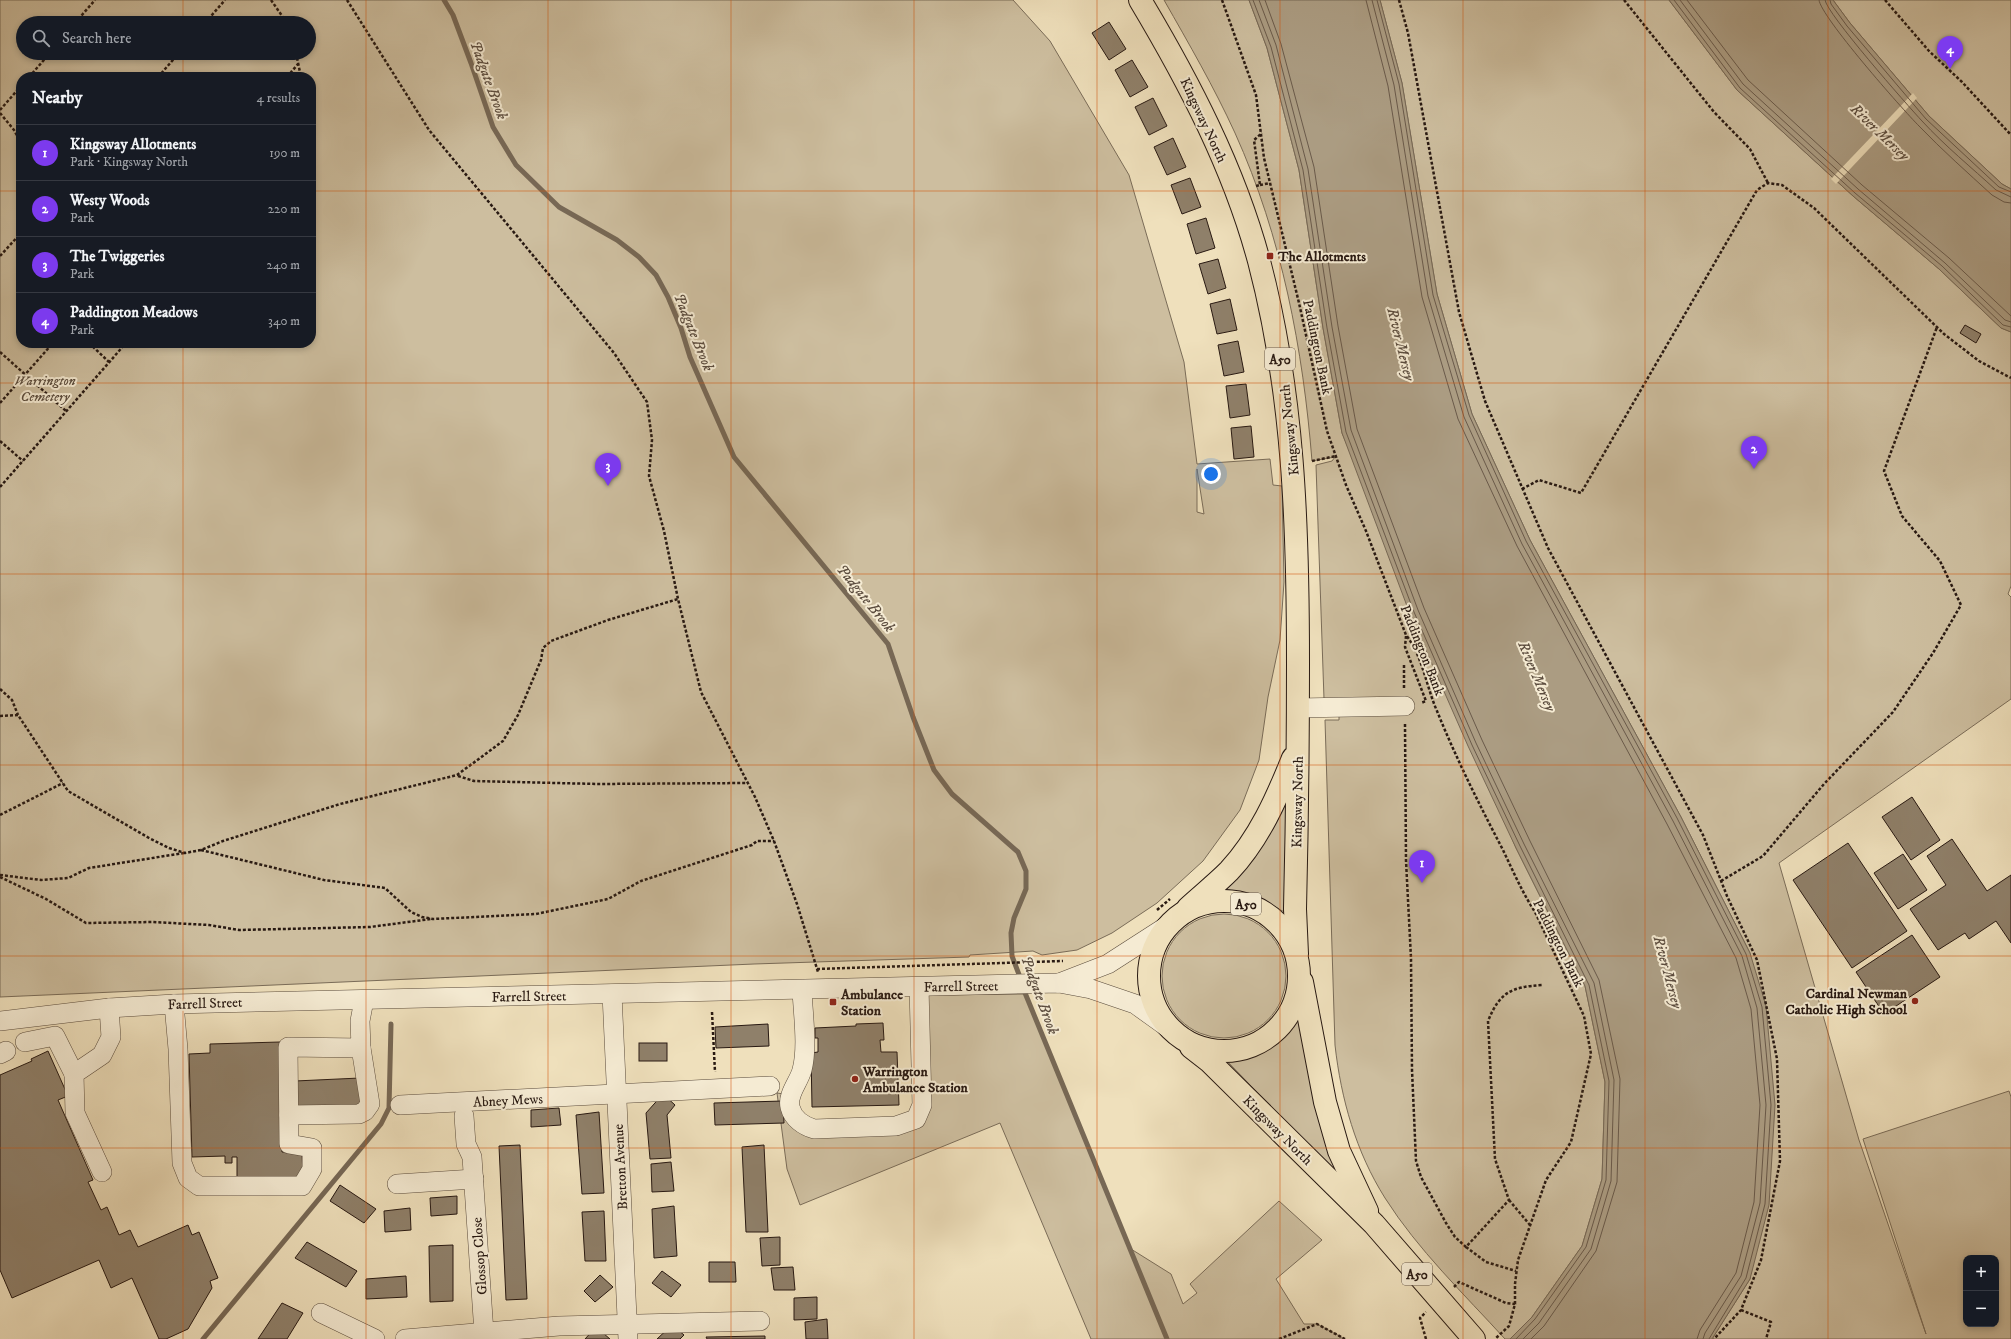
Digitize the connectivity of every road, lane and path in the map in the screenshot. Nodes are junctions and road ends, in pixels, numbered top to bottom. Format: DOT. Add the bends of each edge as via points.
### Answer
graph roads {
  1 [pos="95,0"];
  2 [pos="225,0"];
  3 [pos="271,0"];
  4 [pos="347,0"];
  5 [pos="1140,0"];
  6 [pos="1222,0"];
  7 [pos="1399,0"];
  8 [pos="1624,0"];
  9 [pos="1885,0"];
  10 [pos="81,16"];
  11 [pos="211,16"];
  12 [pos="282,16"];
  13 [pos="44,60"];
  14 [pos="173,60"];
  15 [pos="298,60"];
  16 [pos="299,63"];
  17 [pos="33,72"];
  18 [pos="162,72"];
  19 [pos="291,72"];
  20 [pos="300,72"];
  21 [pos="16,92"];
  22 [pos="0,111"];
  23 [pos="16,133"];
  24 [pos="1262,133"];
  25 [pos="2011,135"];
  26 [pos="1270,183"];
  27 [pos="1768,183"];
  28 [pos="1260,185"];
  29 [pos="1256,186"];
  30 [pos="16,238"];
  31 [pos="0,256"];
  32 [pos="1937,327"];
  33 [pos="48,348"];
  34 [pos="94,348"];
  35 [pos="122,348"];
  36 [pos="0,352"];
  37 [pos="109,362"];
  38 [pos="25,374"];
  39 [pos="2011,378"];
  40 [pos="0,403"];
  41 [pos="66,411"];
  42 [pos="0,440"];
  43 [pos="1336,456"];
  44 [pos="23,461"];
  45 [pos="1312,461"];
  46 [pos="0,487"];
  47 [pos="1522,489"];
  48 [pos="678,599"];
  49 [pos="1406,635"];
  50 [pos="1404,665"];
  51 [pos="0,689"];
  52 [pos="1405,706"];
  53 [pos="1298,708"];
  54 [pos="18,715"];
  55 [pos="0,716"];
  56 [pos="1297,746"];
  57 [pos="457,776"];
  58 [pos="63,783"];
  59 [pos="748,783"];
  60 [pos="0,815"];
  61 [pos="774,841"];
  62 [pos="201,850"];
  63 [pos="185,853"];
  64 [pos="0,876"];
  65 [pos="1721,881"];
  66 [pos="1168,913"];
  67 [pos="433,919"];
  68 [pos="1039,962"];
  69 [pos="1298,962"];
  70 [pos="818,969"];
  71 [pos="1053,983"];
  72 [pos="1542,985"];
  73 [pos="919,987"];
  74 [pos="810,990"];
  75 [pos="612,994"];
  76 [pos="364,1000"];
  77 [pos="174,1004"];
  78 [pos="109,1008"];
  79 [pos="712,1012"];
  80 [pos="0,1021"];
  81 [pos="1174,1032"];
  82 [pos="25,1042"];
  83 [pos="362,1048"];
  84 [pos="74,1074"];
  85 [pos="770,1086"];
  86 [pos="716,1088"];
  87 [pos="616,1095"];
  88 [pos="400,1105"];
  89 [pos="289,1115"];
  90 [pos="464,1116"];
  91 [pos="102,1172"];
  92 [pos="474,1179"];
  93 [pos="397,1184"];
  94 [pos="1509,1200"];
  95 [pos="1374,1224"];
  96 [pos="1530,1225"];
  97 [pos="1466,1247"];
  98 [pos="1516,1271"];
  99 [pos="1459,1282"];
  100 [pos="1515,1304"];
  101 [pos="1741,1310"];
  102 [pos="1427,1312"];
  103 [pos="321,1314"];
  104 [pos="760,1321"];
  105 [pos="627,1332"];
  106 [pos="1467,1332"];
  107 [pos="484,1333"];
  108 [pos="375,1339"];
  109 [pos="405,1339"];
  110 [pos="1279,1339"];
  111 [pos="1345,1339"];
  112 [pos="1426,1339"];
  113 [pos="1495,1339"];
  114 [pos="1714,1339"];
  115 [pos="1766,1339"];
  1 -- 10 [label="path"];
  2 -- 11 [label="path"];
  3 -- 12 [label="path"];
  4 -- 48 [label="path" via="429,130 614,353 647,402 652,440 649,476"];
  5 -- 53 [label="main road, Kingsway North / A50" via="1186,79 1225,163 1258,260 1273,325 1287,401 1294,480 1298,593"];
  6 -- 24 [label="path, Paddington Bank" via="1256,95"];
  7 -- 47 [label="path" via="1408,33 1460,312 1485,401"];
  8 -- 27 [label="path" via="1714,112 1750,149"];
  9 -- 25 [label="path" via="1929,52 1962,82"];
  13 -- 17 [label="path"];
  14 -- 18 [label="path"];
  15 -- 16 [label="path"];
  16 -- 19 [label="path"];
  16 -- 20 [label="path"];
  21 -- 22 [label="path"];
  22 -- 23 [label="path"];
  24 -- 26 [label="path, Paddington Bank"];
  24 -- 28 [label="path" via="1254,140"];
  26 -- 28 [label="path"];
  26 -- 43 [label="path, Paddington Bank" via="1299,302 1319,401"];
  27 -- 32 [label="path" via="1782,185 1814,208"];
  27 -- 47 [label="path" via="1757,190 1581,493 1539,480"];
  28 -- 29 [label="path"];
  30 -- 31 [label="path"];
  32 -- 39 [label="path" via="1979,361"];
  32 -- 65 [label="path" via="1884,471 1902,516 1940,561 1962,605 1893,712 1824,784 1763,856"];
  33 -- 38 [label="path"];
  34 -- 37 [label="path"];
  35 -- 37 [label="path"];
  36 -- 38 [label="path"];
  37 -- 41 [label="path"];
  38 -- 40 [label="path"];
  38 -- 41 [label="path"];
  41 -- 44 [label="path"];
  42 -- 44 [label="path"];
  43 -- 45 [label="path"];
  43 -- 49 [label="path, Paddington Bank"];
  44 -- 46 [label="path"];
  47 -- 65 [label="path" via="1548,548 1703,835"];
  48 -- 57 [label="path" via="608,620 551,641 543,648 541,660 518,715 503,741"];
  48 -- 59 [label="path" via="700,692"];
  49 -- 52 [label="path" via="1405,646 1426,701"];
  49 -- 96 [label="path, Paddington Bank" via="1413,644 1436,709 1479,804 1559,962 1584,1016 1589,1034 1591,1054 1571,1142 1546,1180"];
  50 -- 52 [label="path"];
  51 -- 54 [label="path" via="12,700"];
  52 -- 53 [label="street"];
  52 -- 97 [label="path" via="1406,862 1416,1161 1421,1177 1446,1223 1455,1237"];
  53 -- 56 [label="main road, Kingsway North / A50"];
  54 -- 55 [label="path"];
  54 -- 58 [label="path"];
  56 -- 66 [label="main road, Kingsway North / A50" via="1278,794 1259,831 1229,870"];
  56 -- 69 [label="main road, Kingsway North / A50" via="1295,909"];
  57 -- 59 [label="path" via="474,781 598,784"];
  57 -- 62 [label="path" via="340,804"];
  58 -- 60 [label="path"];
  58 -- 63 [label="path" via="68,790 149,838"];
  59 -- 61 [label="path"];
  61 -- 67 [label="path" via="757,841 752,845 641,880 608,899 522,916"];
  61 -- 70 [label="path"];
  62 -- 63 [label="path"];
  62 -- 67 [label="path" via="324,880 385,888 411,912"];
  63 -- 64 [label="path" via="89,868 68,878 40,880"];
  64 -- 67 [label="path" via="46,898 86,923 152,922 209,925 239,930 370,927"];
  65 -- 101 [label="path" via="1757,960 1777,1059 1780,1161 1761,1260"];
  66 -- 69 [label="main road, A50" via="1201,904 1225,901 1248,905 1270,916 1286,933"];
  66 -- 71 [label="street, Farrell Street" via="1108,964"];
  66 -- 81 [label="main road, A50" via="1149,966 1149,988 1156,1009"];
  68 -- 70 [label="path"];
  69 -- 81 [label="main road, A50" via="1298,995 1288,1017 1272,1035 1250,1047 1226,1052 1202,1049"];
  69 -- 95 [label="main road, Kingsway North / A50" via="1325,1102 1339,1151"];
  70 -- 74 [label="path"];
  71 -- 73 [label="street, Farrell Street"];
  71 -- 81 [label="street, Farrell Street" via="1091,989 1135,1004"];
  72 -- 94 [label="path" via="1524,986 1502,996 1494,1006 1488,1021 1495,1160"];
  73 -- 74 [label="street, Farrell Street"];
  73 -- 74 [label="street" via="922,1105 916,1119 896,1126 814,1129 803,1125 790,1107 791,1095 803,1064"];
  74 -- 75 [label="street, Farrell Street"];
  75 -- 76 [label="street, Farrell Street"];
  75 -- 87 [label="street, Bretton Avenue"];
  76 -- 77 [label="street, Farrell Street"];
  76 -- 83 [label="street" via="360,1022"];
  77 -- 78 [label="street, Farrell Street"];
  77 -- 89 [label="street" via="182,1163 188,1178 199,1186 302,1186 312,1169 312,1148 289,1144"];
  78 -- 80 [label="street, Farrell Street"];
  78 -- 84 [label="street" via="111,1037 102,1055"];
  79 -- 86 [label="path"];
  81 -- 95 [label="main road, Kingsway North / A50" via="1209,1061"];
  82 -- 84 [label="street" via="55,1036"];
  83 -- 89 [label="street" via="370,1104 365,1111 359,1114"];
  83 -- 89 [label="street" via="288,1047"];
  84 -- 91 [label="street" via="75,1113"];
  85 -- 86 [label="street, Abney Mews"];
  86 -- 87 [label="street, Abney Mews"];
  87 -- 88 [label="street, Abney Mews"];
  87 -- 105 [label="street, Bretton Avenue"];
  90 -- 92 [label="street, Glossop Close" via="466,1144 472,1157"];
  92 -- 93 [label="street"];
  92 -- 107 [label="street, Glossop Close"];
  94 -- 96 [label="path"];
  94 -- 97 [label="path"];
  95 -- 106 [label="main road, Kingsway North / A50"];
  96 -- 98 [label="path, Paddington Bank"];
  97 -- 98 [label="path" via="1486,1262"];
  98 -- 100 [label="path, Paddington Bank"];
  99 -- 100 [label="path" via="1506,1303"];
  100 -- 113 [label="path, Paddington Bank" via="1509,1326"];
  101 -- 114 [label="path"];
  101 -- 115 [label="path" via="1771,1322"];
  102 -- 112 [label="path" via="1420,1318"];
  103 -- 108 [label="street"];
  104 -- 105 [label="street"];
  105 -- 107 [label="street" via="559,1326"];
  107 -- 109 [label="street"];
  110 -- 111 [label="path" via="1317,1324"];
}
